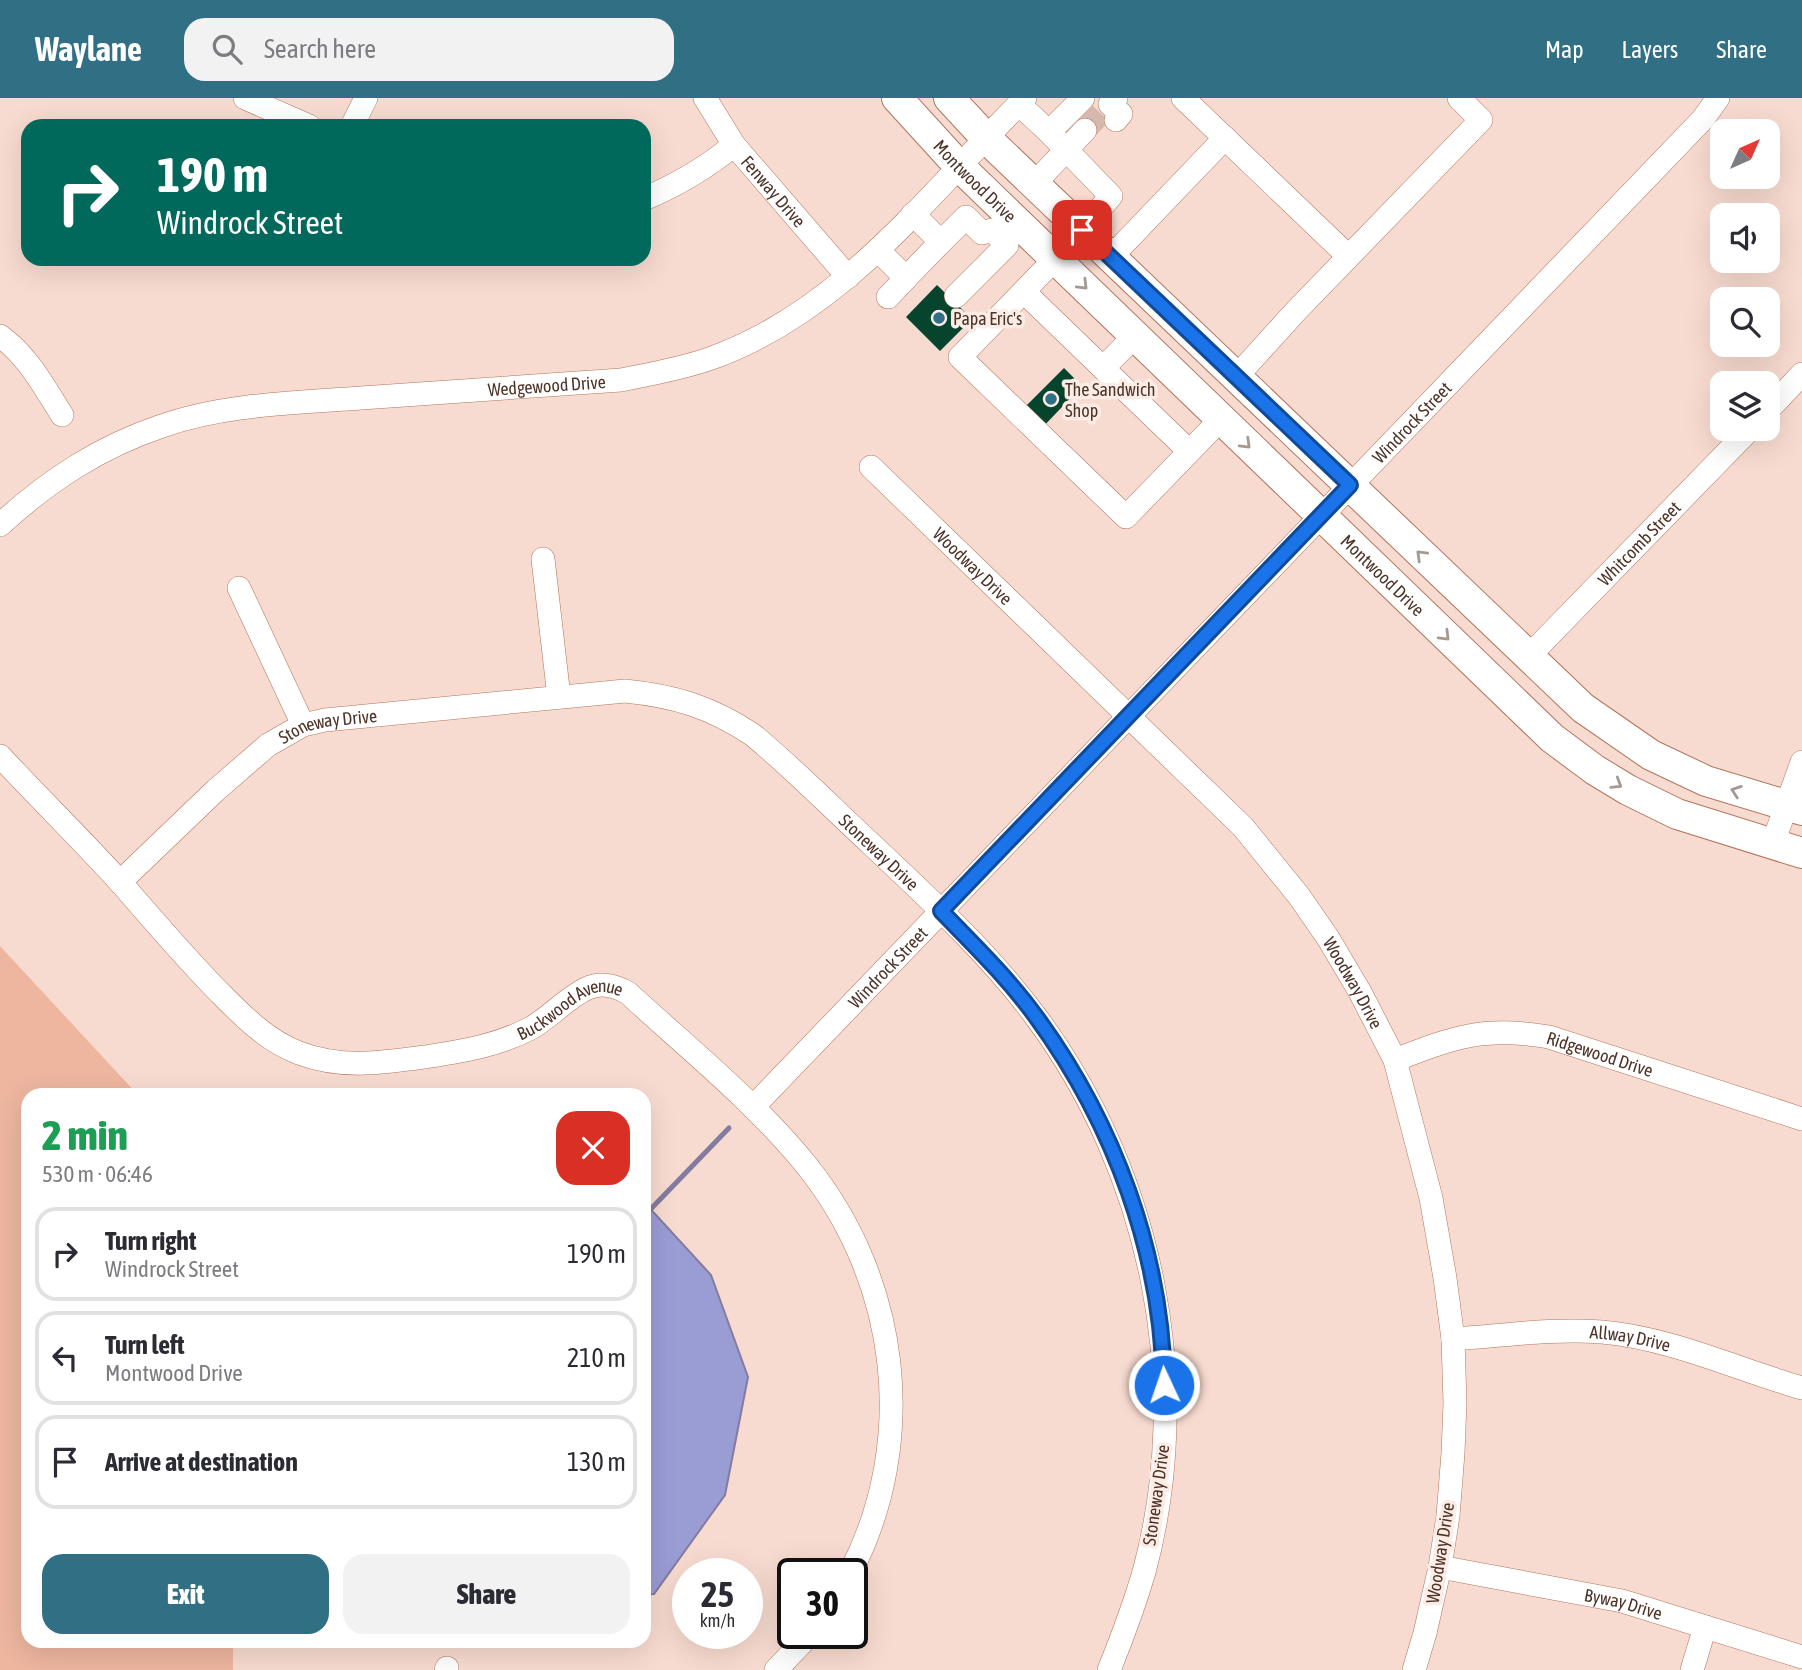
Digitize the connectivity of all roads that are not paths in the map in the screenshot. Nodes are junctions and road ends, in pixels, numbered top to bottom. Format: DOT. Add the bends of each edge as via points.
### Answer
graph roads {
  1 [pos="244,98"];
  2 [pos="366,98"];
  3 [pos="705,98"];
  4 [pos="897,98"];
  5 [pos="949,98"];
  6 [pos="1083,98"];
  7 [pos="1183,98"];
  8 [pos="1460,98"];
  9 [pos="1718,98"];
  10 [pos="1022,101"];
  11 [pos="293,119"];
  12 [pos="356,119"];
  13 [pos="1049,132"];
  14 [pos="1090,135"];
  15 [pos="1225,138"];
  16 [pos="987,139"];
  17 [pos="734,145"];
  18 [pos="1072,156"];
  19 [pos="959,166"];
  20 [pos="1034,184"];
  21 [pos="651,197"];
  22 [pos="913,214"];
  23 [pos="1082,230"];
  24 [pos="1015,236"];
  25 [pos="941,242"];
  26 [pos="878,250"];
  27 [pos="1348,256"];
  28 [pos="1111,257"];
  29 [pos="1056,258"];
  30 [pos="848,277"];
  31 [pos="905,278"];
  32 [pos="1024,292"];
  33 [pos="956,296"];
  34 [pos="888,297"];
  35 [pos="1182,324"];
  36 [pos="0,336"];
  37 [pos="1144,345"];
  38 [pos="1103,368"];
  39 [pos="1802,374"];
  40 [pos="1237,376"];
  41 [pos="1780,397"];
  42 [pos="62,415"];
  43 [pos="1221,419"];
  44 [pos="1738,441"];
  45 [pos="1189,451"];
  46 [pos="871,467"];
  47 [pos="1350,485"];
  48 [pos="1321,515"];
  49 [pos="0,525"];
  50 [pos="543,559"];
  51 [pos="239,588"];
  52 [pos="1528,657"];
  53 [pos="559,697"];
  54 [pos="1129,715"];
  55 [pos="303,725"];
  56 [pos="0,757"];
  57 [pos="1802,762"];
  58 [pos="1794,807"];
  59 [pos="1773,843"];
  60 [pos="1802,853"];
  61 [pos="120,882"];
  62 [pos="941,911"];
  63 [pos="1395,1060"];
  64 [pos="753,1107"];
  65 [pos="1802,1119"];
  66 [pos="1452,1339"];
  67 [pos="1802,1388"];
  68 [pos="857,1558"];
  69 [pos="1440,1567"];
  70 [pos="1705,1627"];
  71 [pos="796,1649"];
  72 [pos="1802,1657"];
  73 [pos="776,1670"];
  74 [pos="1109,1670"];
  75 [pos="1414,1670"];
  76 [pos="1692,1670"];
  1 -- 11 [label="street"];
  2 -- 12 [label="street"];
  3 -- 17 [label="street, Fenway Drive"];
  4 -- 19 [label="main road, Montwood Drive"];
  5 -- 16 [label="main road, Montwood Drive"];
  6 -- 13 [label="street"];
  7 -- 15 [label="street"];
  8 -- 27 [label="street" via="1481,120"];
  9 -- 47 [label="street, Windrock Street" via="1703,120"];
  10 -- 13 [label="street"];
  10 -- 16 [label="street, Wedgewood Drive"];
  13 -- 18 [label="street"];
  14 -- 18 [label="street"];
  15 -- 27 [label="street"];
  15 -- 28 [label="street"];
  16 -- 19 [label="street, Wedgewood Drive"];
  16 -- 20 [label="main road, Montwood Drive"];
  17 -- 21 [label="street" via="712,164"];
  17 -- 30 [label="street, Fenway Drive"];
  18 -- 20 [label="street"];
  18 -- 23 [label="street" via="1111,196"];
  19 -- 22 [label="street, Wedgewood Drive"];
  19 -- 24 [label="main road, Montwood Drive"];
  20 -- 23 [label="main road, Montwood Drive"];
  22 -- 25 [label="street"];
  22 -- 26 [label="street, Wedgewood Drive"];
  23 -- 28 [label="main road, Montwood Drive"];
  24 -- 25 [label="street" via="992,230 982,233 965,217"];
  24 -- 29 [label="main road, Montwood Drive"];
  24 -- 33 [label="street"];
  25 -- 31 [label="street"];
  26 -- 30 [label="street, Wedgewood Drive"];
  26 -- 31 [label="street"];
  27 -- 40 [label="street"];
  28 -- 35 [label="main road, Montwood Drive"];
  29 -- 32 [label="street"];
  29 -- 37 [label="main road, Montwood Drive, one-way"];
  30 -- 49 [label="street, Wedgewood Drive" via="759,337 666,372 621,380 219,412 82,449"];
  31 -- 34 [label="street"];
  32 -- 38 [label="street"];
  32 -- 45 [label="street" via="960,357 1126,517"];
  35 -- 37 [label="main road"];
  35 -- 40 [label="main road, Montwood Drive"];
  36 -- 42 [label="street" via="33,369"];
  37 -- 38 [label="street"];
  37 -- 43 [label="main road, Montwood Drive"];
  38 -- 45 [label="street"];
  39 -- 41 [label="street"];
  40 -- 47 [label="main road, Montwood Drive"];
  43 -- 45 [label="street"];
  43 -- 48 [label="main road, Montwood Drive, one-way"];
  44 -- 52 [label="street, Whitcomb Street"];
  46 -- 54 [label="street, Woodway Drive"];
  47 -- 48 [label="street, Windrock Street"];
  52 -- 47 [label="main road, Montwood Drive, one-way"];
  48 -- 54 [label="street, Windrock Street"];
  48 -- 59 [label="main road, Montwood Drive, one-way" via="1542,729 1595,770 1677,814"];
  50 -- 53 [label="street"];
  51 -- 55 [label="street"];
  58 -- 52 [label="main road, Montwood Drive, one-way" via="1706,781 1651,755 1583,708"];
  53 -- 55 [label="street, Stoneway Drive"];
  53 -- 62 [label="street, Stoneway Drive" via="625,691 656,694 732,720 766,745"];
  54 -- 62 [label="street, Windrock Street"];
  54 -- 63 [label="street, Woodway Drive" via="1242,827 1299,896 1360,992"];
  55 -- 61 [label="street, Stoneway Drive" via="268,745"];
  56 -- 61 [label="street, Buckwood Avenue"];
  57 -- 58 [label="street"];
  58 -- 59 [label="street"];
  59 -- 60 [label="main road, Montwood Drive"];
  61 -- 64 [label="street, Buckwood Avenue" via="174,946 250,1023 299,1053 321,1060 378,1064 474,1050 534,1026 587,988 607,985 628,993"];
  62 -- 64 [label="street, Windrock Street"];
  62 -- 74 [label="street, Stoneway Drive" via="1037,1017 1094,1108 1118,1162 1151,1271 1164,1363 1161,1484 1144,1572"];
  63 -- 65 [label="street, Ridgewood Drive" via="1452,1038 1528,1033"];
  63 -- 66 [label="street, Woodway Drive" via="1431,1198"];
  64 -- 68 [label="street, Buckwood Avenue" via="835,1205 856,1242 878,1301 892,1385 891,1430 875,1516"];
  66 -- 67 [label="street, Allway Drive" via="1602,1332 1676,1346"];
  66 -- 69 [label="street, Woodway Drive" via="1454,1453"];
  69 -- 70 [label="street, Byway Drive" via="1622,1601"];
  69 -- 75 [label="street, Woodway Drive"];
  70 -- 72 [label="street, Byway Drive"];
  70 -- 76 [label="street"];
  71 -- 73 [label="street"];
}
